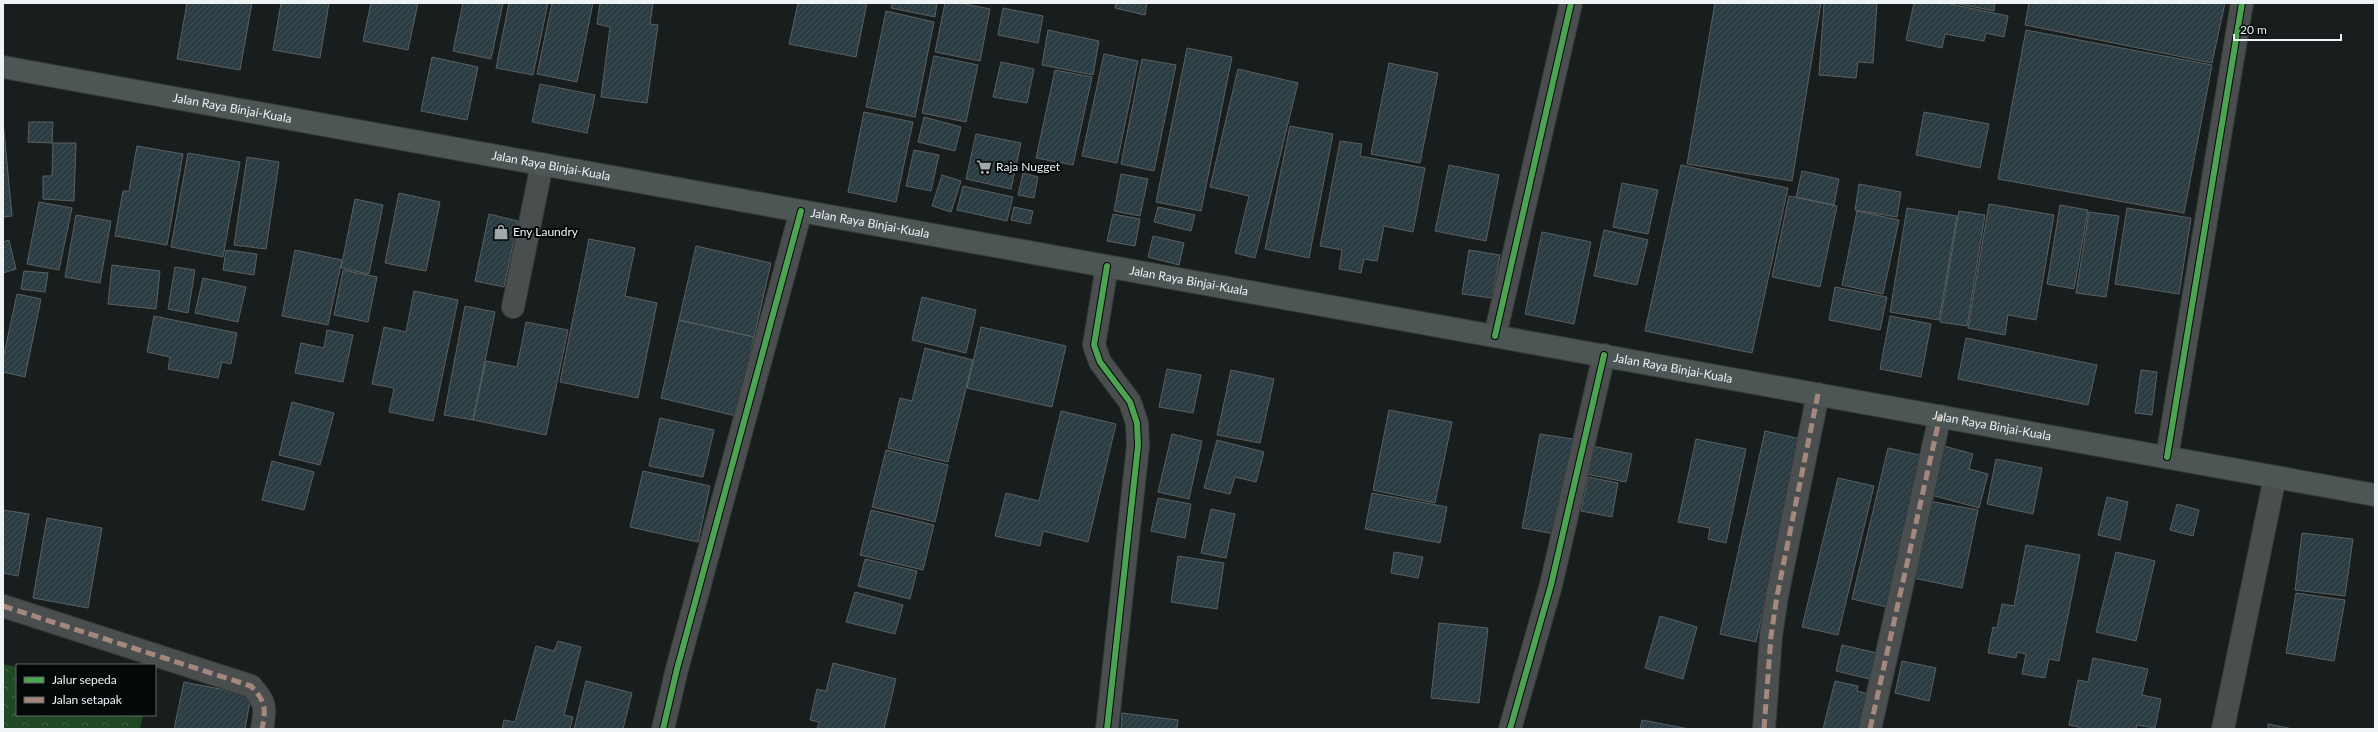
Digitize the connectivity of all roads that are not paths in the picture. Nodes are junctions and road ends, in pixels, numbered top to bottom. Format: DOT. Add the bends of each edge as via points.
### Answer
graph roads {
  1 [pos="1572,3"];
  2 [pos="2242,3"];
  3 [pos="3,67"];
  4 [pos="542,164"];
  5 [pos="801,211"];
  6 [pos="1107,266"];
  7 [pos="513,307"];
  8 [pos="1495,336"];
  9 [pos="1604,355"];
  10 [pos="1818,394"];
  11 [pos="1940,416"];
  12 [pos="2167,457"];
  13 [pos="2275,476"];
  14 [pos="2375,494"];
  15 [pos="3,606"];
  16 [pos="262,729"];
  17 [pos="663,729"];
  18 [pos="1107,729"];
  19 [pos="1510,729"];
  20 [pos="1764,729"];
  21 [pos="1870,729"];
  22 [pos="2223,729"];
  1 -- 8 [label="street"];
  2 -- 12 [label="street"];
  3 -- 4 [label="main road, Jalan Raya Binjai-Kuala"];
  4 -- 5 [label="main road, Jalan Raya Binjai-Kuala"];
  4 -- 7 [label="street"];
  5 -- 6 [label="main road, Jalan Raya Binjai-Kuala"];
  5 -- 17 [label="street" via="679,661"];
  6 -- 8 [label="main road, Jalan Raya Binjai-Kuala"];
  6 -- 18 [label="street" via="1094,345 1100,362 1130,402 1137,422 1138,446"];
  8 -- 9 [label="main road, Jalan Raya Binjai-Kuala"];
  9 -- 10 [label="main road, Jalan Raya Binjai-Kuala"];
  9 -- 19 [label="street" via="1551,585"];
  10 -- 11 [label="main road, Jalan Raya Binjai-Kuala"];
  10 -- 20 [label="street" via="1777,596 1771,636"];
  11 -- 12 [label="main road, Jalan Raya Binjai-Kuala"];
  11 -- 21 [label="street"];
  12 -- 13 [label="main road, Jalan Raya Binjai-Kuala"];
  13 -- 14 [label="main road, Jalan Raya Binjai-Kuala"];
  13 -- 22 [label="street"];
  15 -- 16 [label="street" via="251,686 262,698 265,713"];
}
